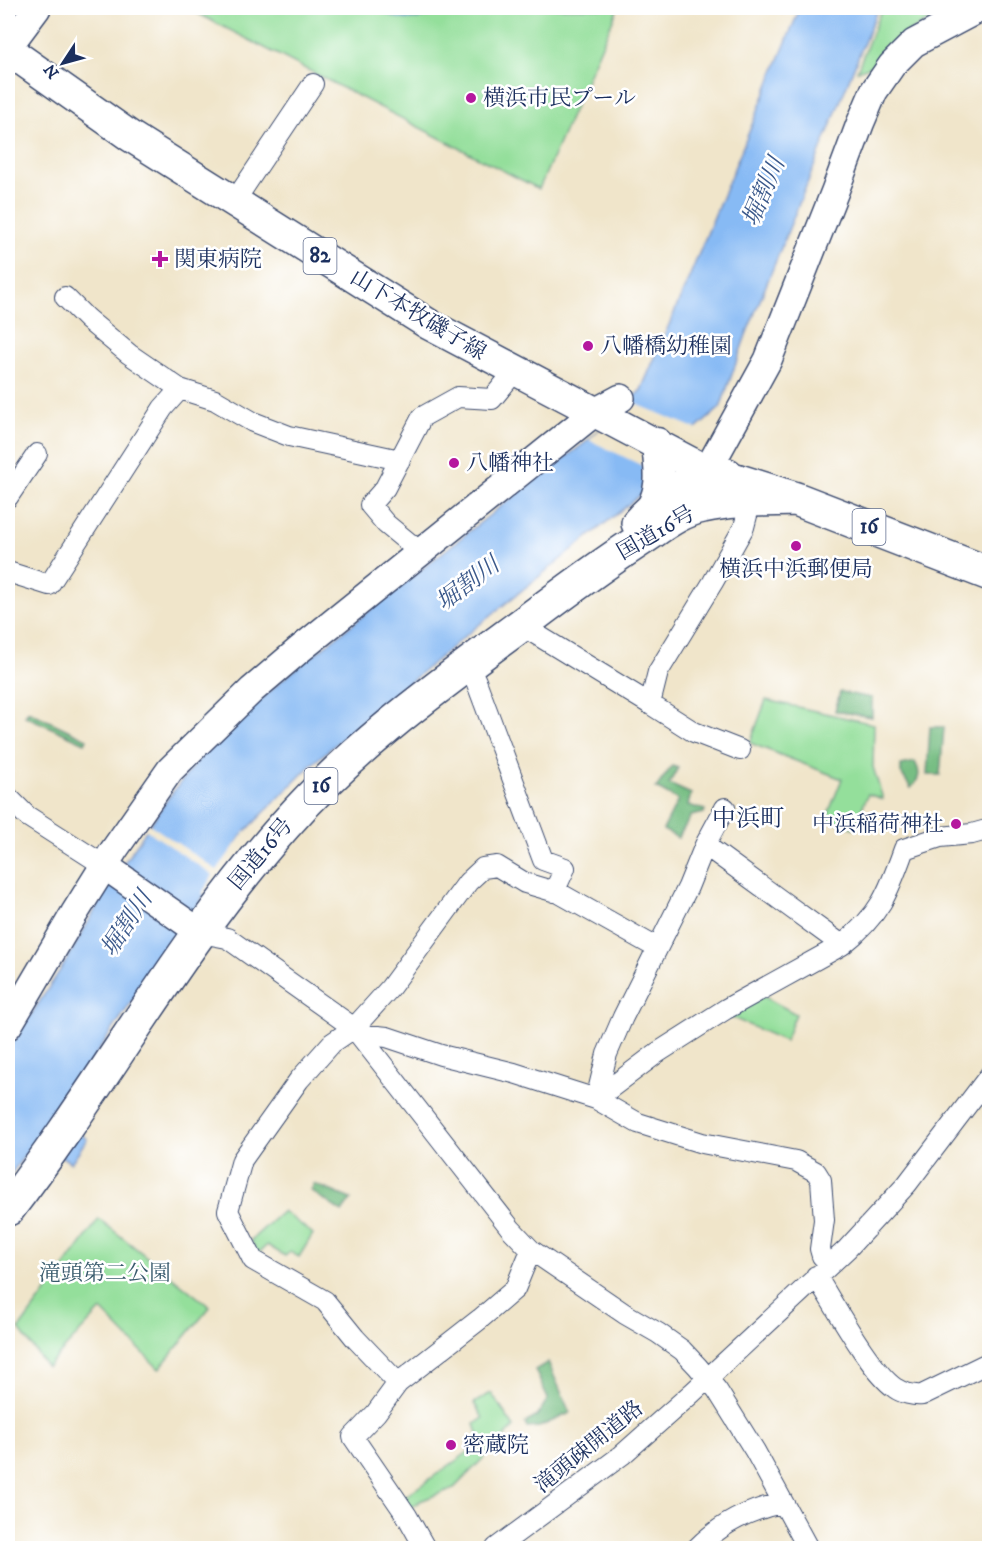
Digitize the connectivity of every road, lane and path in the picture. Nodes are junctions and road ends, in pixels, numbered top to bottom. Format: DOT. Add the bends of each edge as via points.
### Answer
graph roads {
  1 [pos="37,8"];
  2 [pos="980,8"];
  3 [pos="8,49"];
  4 [pos="313,84"];
  5 [pos="234,202"];
  6 [pos="65,297"];
  7 [pos="515,371"];
  8 [pos="180,389"];
  9 [pos="609,410"];
  10 [pos="657,443"];
  11 [pos="37,454"];
  12 [pos="400,460"];
  13 [pos="696,465"];
  14 [pos="754,488"];
  15 [pos="8,497"];
  16 [pos="655,499"];
  17 [pos="420,552"];
  18 [pos="592,571"];
  19 [pos="8,572"];
  20 [pos="990,574"];
  21 [pos="519,627"];
  22 [pos="468,664"];
  23 [pos="650,704"];
  24 [pos="740,750"];
  25 [pos="8,797"];
  26 [pos="725,808"];
  27 [pos="990,829"];
  28 [pos="705,845"];
  29 [pos="111,870"];
  30 [pos="554,892"];
  31 [pos="193,927"];
  32 [pos="842,945"];
  33 [pos="657,948"];
  34 [pos="8,1026"];
  35 [pos="356,1031"];
  36 [pos="990,1075"];
  37 [pos="596,1099"];
  38 [pos="8,1209"];
  39 [pos="531,1250"];
  40 [pos="823,1270"];
  41 [pos="990,1362"];
  42 [pos="707,1377"];
  43 [pos="398,1383"];
  44 [pos="783,1503"];
  45 [pos="425,1548"];
  46 [pos="496,1548"];
  47 [pos="697,1548"];
  48 [pos="808,1548"];
  1 -- 3 [label="street"];
  2 -- 13 [label="street" via="914,43 874,91 768,360"];
  3 -- 5 [label="main road, 山下本牧磯子線 / 82" via="130,136"];
  4 -- 5 [label="street"];
  5 -- 7 [label="main road, 山下本牧磯子線 / 82" via="430,325"];
  6 -- 8 [label="street" via="129,354"];
  7 -- 9 [label="main road, 山下本牧磯子線 / 82"];
  7 -- 12 [label="street" via="492,399 458,397 422,417"];
  8 -- 12 [label="street" via="214,400 289,436"];
  8 -- 19 [label="street" via="163,408 49,585"];
  9 -- 10 [label="main road, 山下本牧磯子線 / 82"];
  9 -- 17 [label="street"];
  10 -- 13 [label="main road, 山下本牧磯子線 / 82"];
  10 -- 16 [label="main road"];
  11 -- 15 [label="street"];
  12 -- 17 [label="street" via="385,488 370,505"];
  13 -- 14 [label="highway, 国道16号 / 16"];
  13 -- 16 [label="highway, 国道16号 / 16" via="683,485"];
  14 -- 18 [label="highway, 国道16号 / 16" via="676,516"];
  14 -- 20 [label="highway, 国道16号 / 16" via="796,500"];
  14 -- 23 [label="street" via="744,527 658,672"];
  16 -- 18 [label="highway, 国道16号 / 16"];
  17 -- 29 [label="street" via="252,690 170,770"];
  18 -- 21 [label="highway, 国道16号 / 16"];
  21 -- 22 [label="highway, 国道16号 / 16"];
  21 -- 23 [label="street"];
  22 -- 30 [label="street" via="543,860 565,868"];
  22 -- 31 [label="highway, 国道16号 / 16" via="330,777"];
  23 -- 24 [label="street" via="694,732"];
  25 -- 29 [label="street" via="27,816"];
  26 -- 28 [label="street"];
  27 -- 32 [label="street" via="940,837 904,849 879,909"];
  28 -- 32 [label="street"];
  28 -- 33 [label="street"];
  29 -- 31 [label="street"];
  29 -- 34 [label="street" via="74,914"];
  30 -- 33 [label="street"];
  30 -- 35 [label="street" via="525,883 497,866 483,868 468,882"];
  31 -- 35 [label="street" via="226,938"];
  31 -- 38 [label="highway, 国道16号 / 16"];
  32 -- 37 [label="street" via="708,1020"];
  33 -- 37 [label="street" via="606,1054"];
  35 -- 37 [label="street"];
  35 -- 39 [label="street"];
  35 -- 43 [label="street" via="332,1043 299,1080 242,1160 228,1210 253,1260 325,1301"];
  36 -- 40 [label="street, 滝頭疎開道路" via="907,1184"];
  37 -- 40 [label="street" via="638,1123 702,1143 796,1161 816,1172 821,1180"];
  39 -- 42 [label="street" via="682,1350"];
  39 -- 43 [label="street" via="514,1288"];
  40 -- 41 [label="street" via="868,1357 895,1389 922,1395"];
  40 -- 42 [label="street, 滝頭疎開道路"];
  42 -- 44 [label="street"];
  42 -- 46 [label="street, 滝頭疎開道路" via="604,1470"];
  43 -- 45 [label="street" via="353,1437"];
  44 -- 47 [label="street" via="725,1525"];
  44 -- 48 [label="street"];
}
